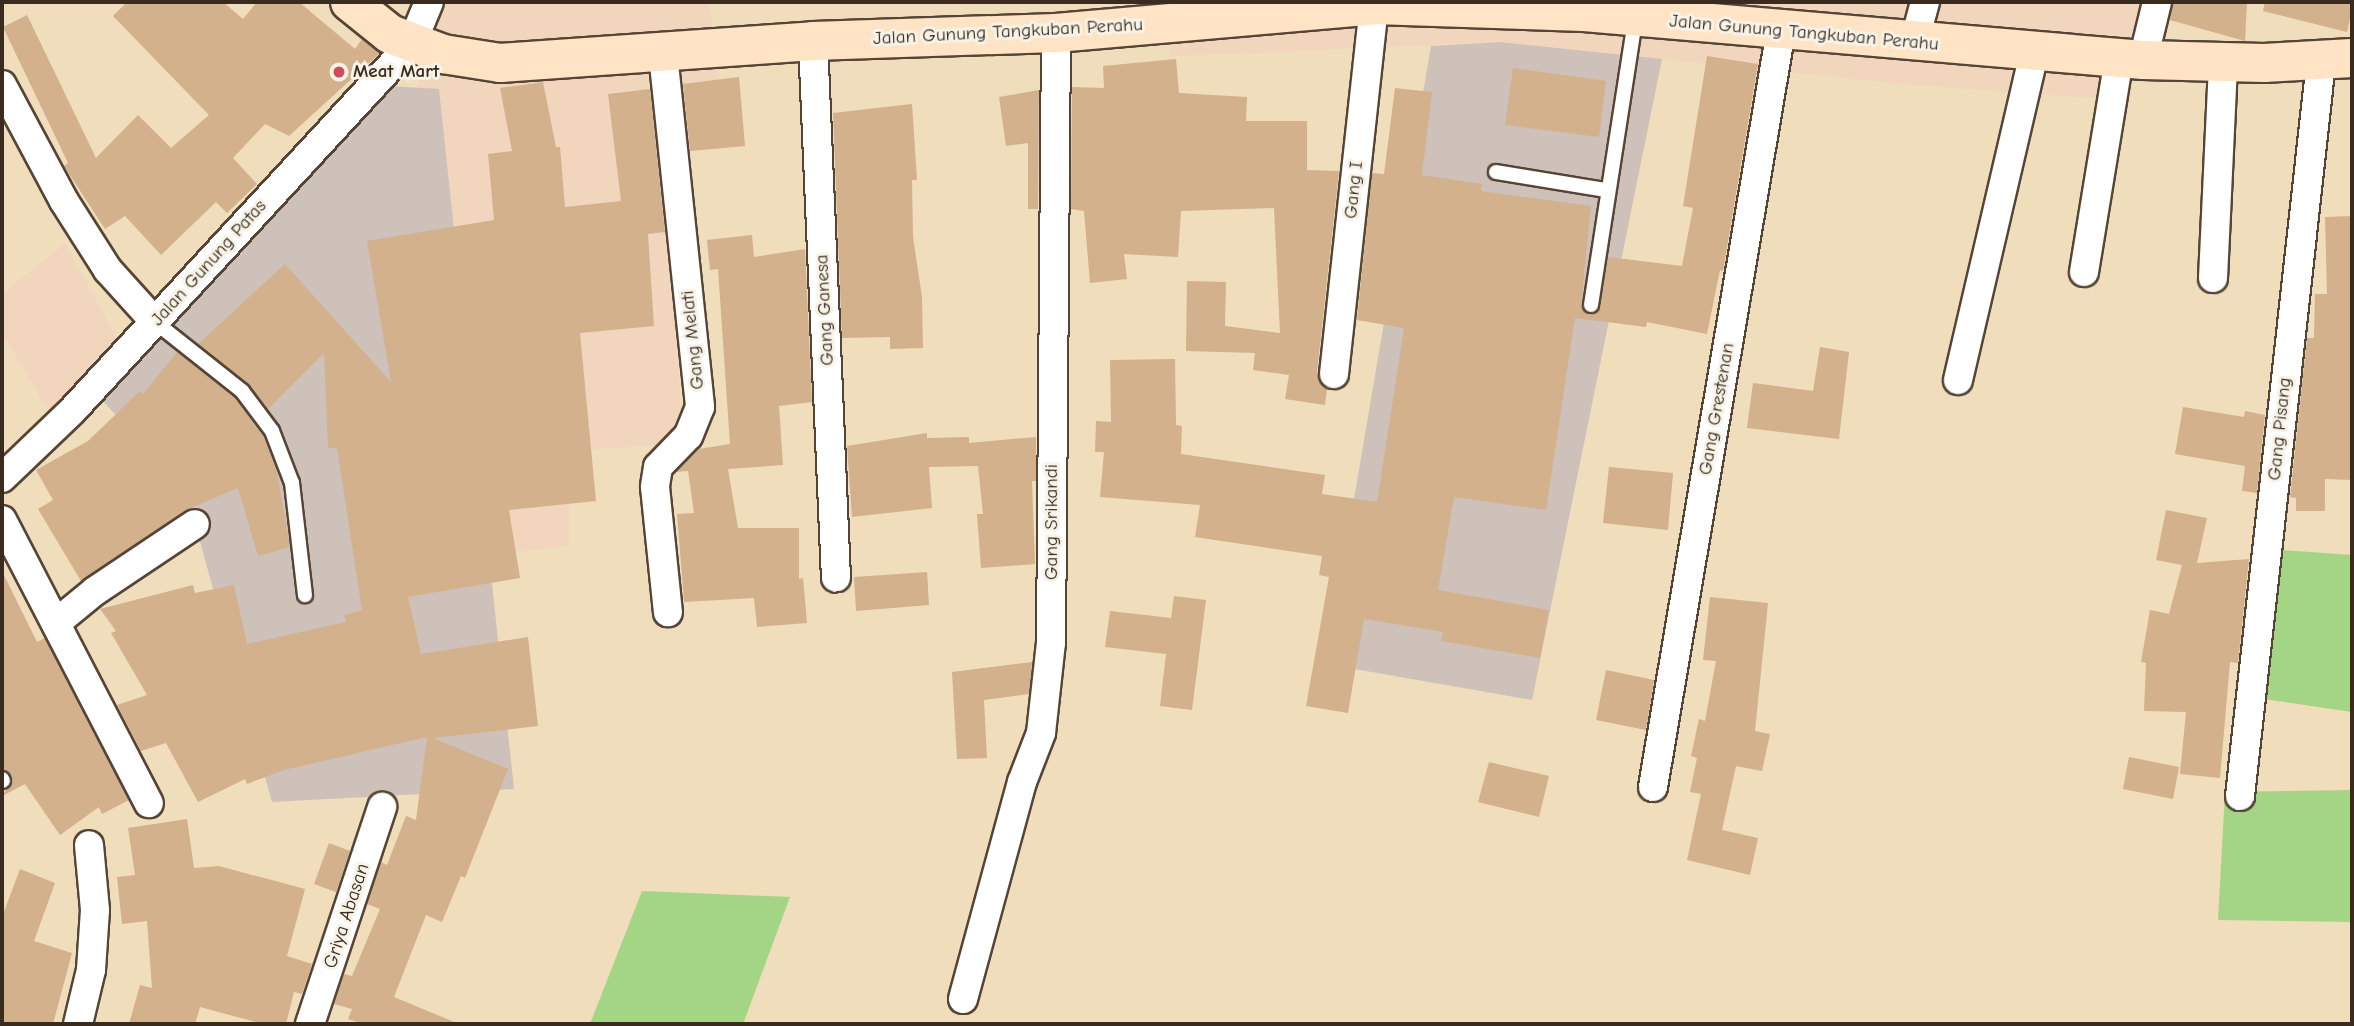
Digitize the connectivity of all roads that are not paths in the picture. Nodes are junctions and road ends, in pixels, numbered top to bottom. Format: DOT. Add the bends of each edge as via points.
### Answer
graph roads {
  1 [pos="350,2"];
  2 [pos="429,2"];
  3 [pos="1925,2"];
  4 [pos="2157,2"];
  5 [pos="1374,5"];
  6 [pos="1194,11"];
  7 [pos="1635,18"];
  8 [pos="1781,30"];
  9 [pos="1056,33"];
  10 [pos="813,41"];
  11 [pos="412,43"];
  12 [pos="1914,43"];
  13 [pos="2034,53"];
  14 [pos="663,54"];
  15 [pos="2131,60"];
  16 [pos="2337,60"];
  17 [pos="2223,62"];
  18 [pos="2,85"];
  19 [pos="1496,172"];
  20 [pos="1606,190"];
  21 [pos="2084,272"];
  22 [pos="2213,278"];
  23 [pos="1591,305"];
  24 [pos="155,322"];
  25 [pos="1334,374"];
  26 [pos="1958,380"];
  27 [pos="2,478"];
  28 [pos="2,520"];
  29 [pos="195,524"];
  30 [pos="836,578"];
  31 [pos="305,595"];
  32 [pos="667,612"];
  33 [pos="56,623"];
  34 [pos="1653,787"];
  35 [pos="2240,796"];
  36 [pos="149,803"];
  37 [pos="382,807"];
  38 [pos="89,845"];
  39 [pos="962,999"];
  40 [pos="78,1024"];
  41 [pos="310,1024"];
  1 -- 11 [label="street, Jalan Gunung Tangkuban Perahu" via="390,34"];
  2 -- 11 [label="street"];
  3 -- 12 [label="street"];
  4 -- 15 [label="street"];
  5 -- 6 [label="street, Jalan Gunung Tangkuban Perahu"];
  5 -- 7 [label="street, Jalan Gunung Tangkuban Perahu" via="1509,8"];
  5 -- 25 [label="street, Gang I"];
  6 -- 9 [label="street, Jalan Gunung Tangkuban Perahu"];
  7 -- 8 [label="street, Jalan Gunung Tangkuban Perahu"];
  7 -- 20 [label="lane"];
  8 -- 12 [label="street, Jalan Gunung Tangkuban Perahu"];
  8 -- 34 [label="street, Gang Grestenan"];
  9 -- 10 [label="street, Jalan Gunung Tangkuban Perahu"];
  9 -- 39 [label="street, Gang Srikandi" via="1051,643 1041,733 1021,782"];
  10 -- 14 [label="street, Jalan Gunung Tangkuban Perahu"];
  10 -- 30 [label="street, Gang Ganesa"];
  11 -- 14 [label="street, Jalan Gunung Tangkuban Perahu" via="443,54 500,63"];
  11 -- 24 [label="street, Jalan Gunung Patas"];
  12 -- 13 [label="street, Jalan Gunung Tangkuban Perahu"];
  13 -- 15 [label="street, Jalan Gunung Tangkuban Perahu"];
  13 -- 26 [label="street"];
  14 -- 32 [label="street, Gang Melati" via="700,407 688,436 658,467 655,486"];
  15 -- 17 [label="street, Jalan Gunung Tangkuban Perahu"];
  15 -- 21 [label="street"];
  16 -- 17 [label="street, Jalan Gunung Tangkuban Perahu"];
  16 -- 35 [label="street, Gang Pisang"];
  17 -- 22 [label="street"];
  18 -- 24 [label="street" via="64,201 108,270"];
  19 -- 20 [label="lane"];
  20 -- 23 [label="lane"];
  24 -- 27 [label="street, Jalan Gunung Patas"];
  24 -- 31 [label="lane" via="242,391 272,430 292,483"];
  28 -- 33 [label="street"];
  29 -- 33 [label="street"];
  33 -- 36 [label="street"];
  37 -- 41 [label="street, Griya Abasan"];
  38 -- 40 [label="street" via="95,910 91,970"];
}
